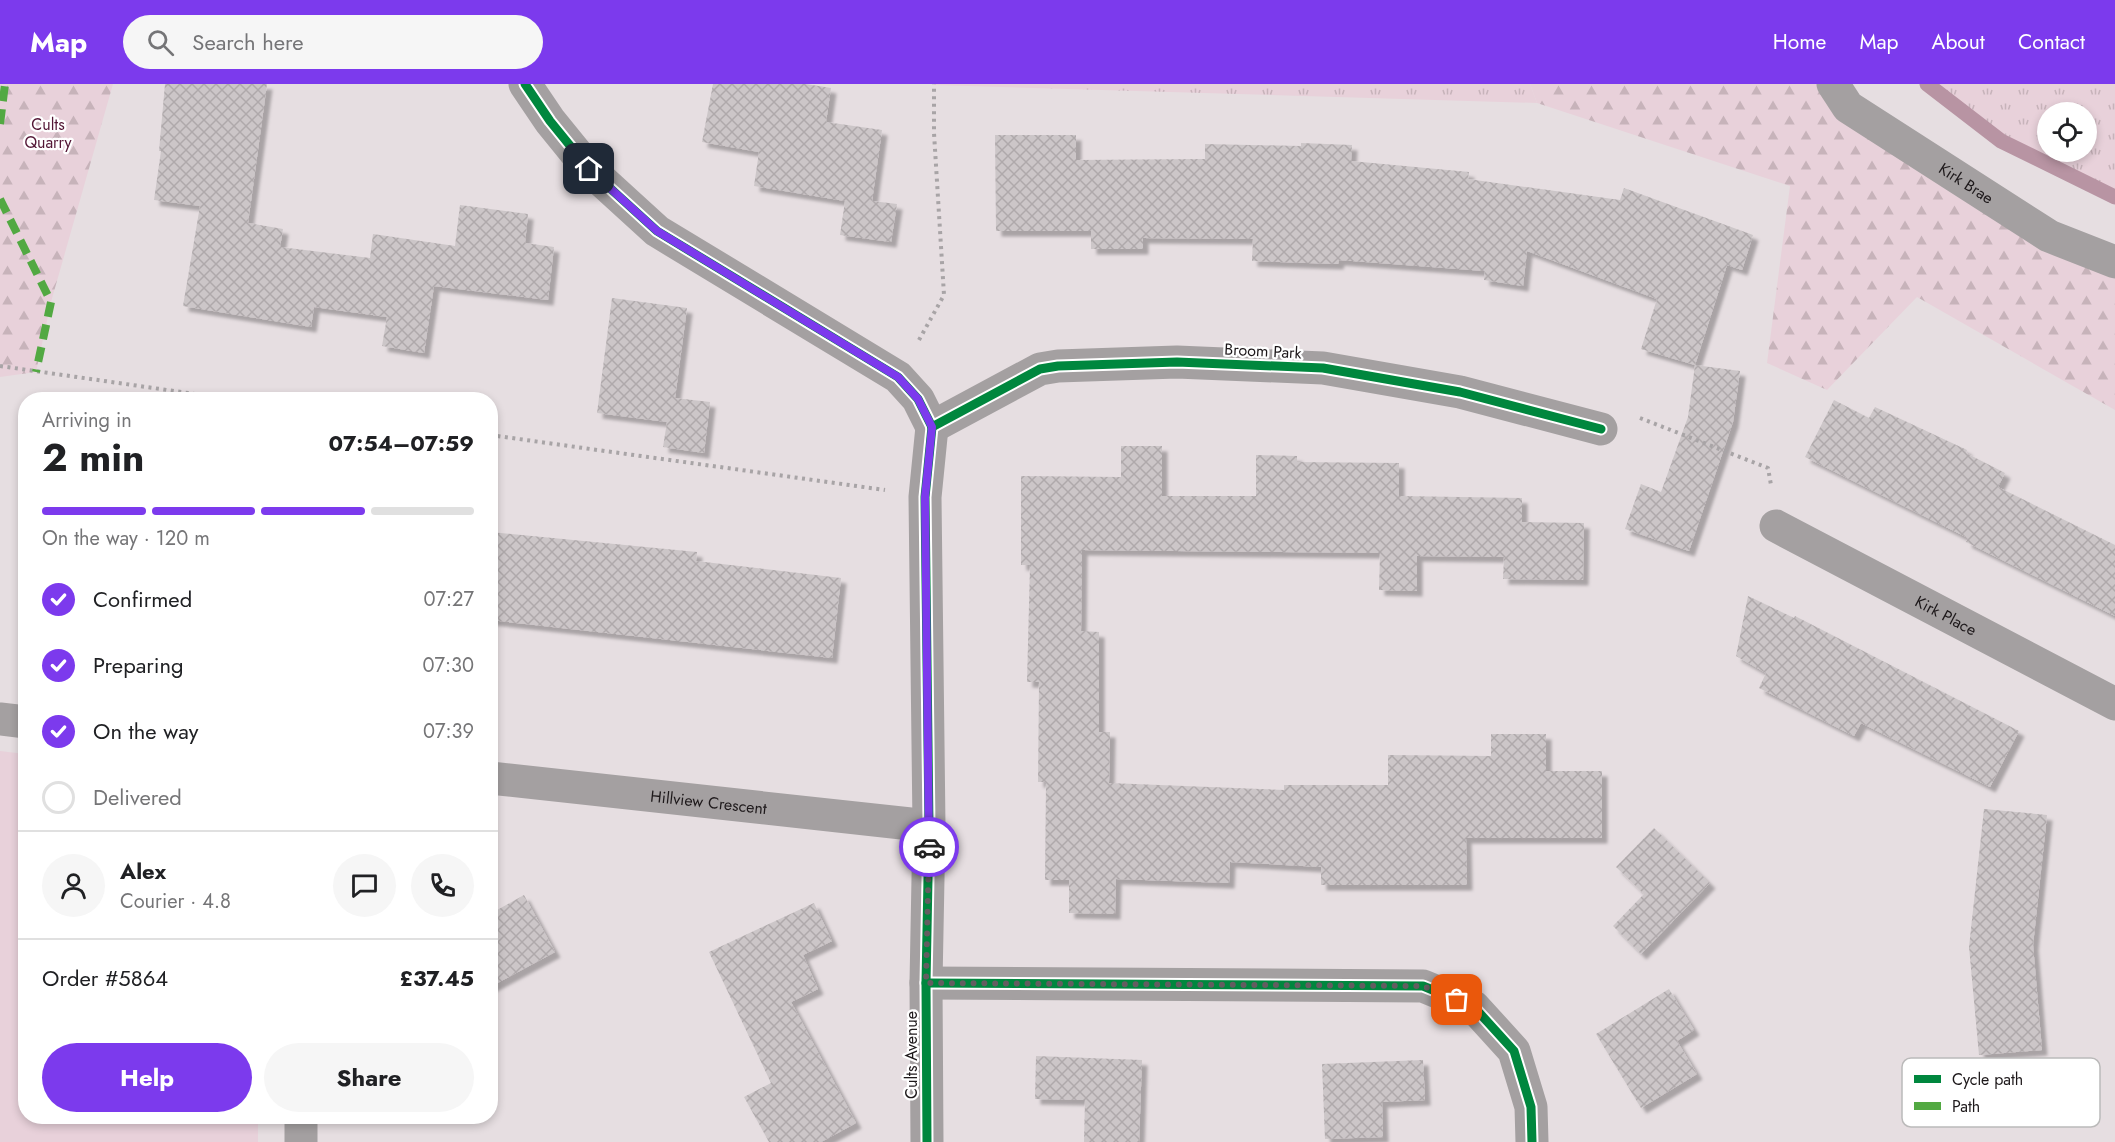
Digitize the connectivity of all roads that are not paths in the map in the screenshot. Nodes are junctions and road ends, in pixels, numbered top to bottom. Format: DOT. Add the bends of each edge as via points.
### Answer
graph roads {
  1 [pos="525,84"];
  2 [pos="1833,84"];
  3 [pos="2115,262"];
  4 [pos="932,427"];
  5 [pos="1601,429"];
  6 [pos="1776,526"];
  7 [pos="2115,705"];
  8 [pos="0,719"];
  9 [pos="18,721"];
  10 [pos="498,779"];
  11 [pos="929,825"];
  12 [pos="926,983"];
  13 [pos="301,1124"];
  14 [pos="301,1142"];
  15 [pos="927,1142"];
  16 [pos="1532,1142"];
  1 -- 4 [label="street" via="589,169 657,231 898,377 918,399"];
  2 -- 3 [label="street, Kirk Brae" via="1848,107 2049,236"];
  4 -- 5 [label="street, Broom Park" via="1040,369 1177,362 1323,368 1460,392"];
  4 -- 11 [label="street, Cults Avenue" via="925,497"];
  6 -- 7 [label="street, Kirk Place"];
  8 -- 9 [label="street"];
  10 -- 11 [label="street, Hillview Crescent"];
  11 -- 12 [label="street, Cults Avenue"];
  12 -- 15 [label="street, Cults Avenue"];
  12 -- 16 [label="street" via="1423,986 1474,1007 1514,1051 1531,1107"];
  13 -- 14 [label="street"];
}
